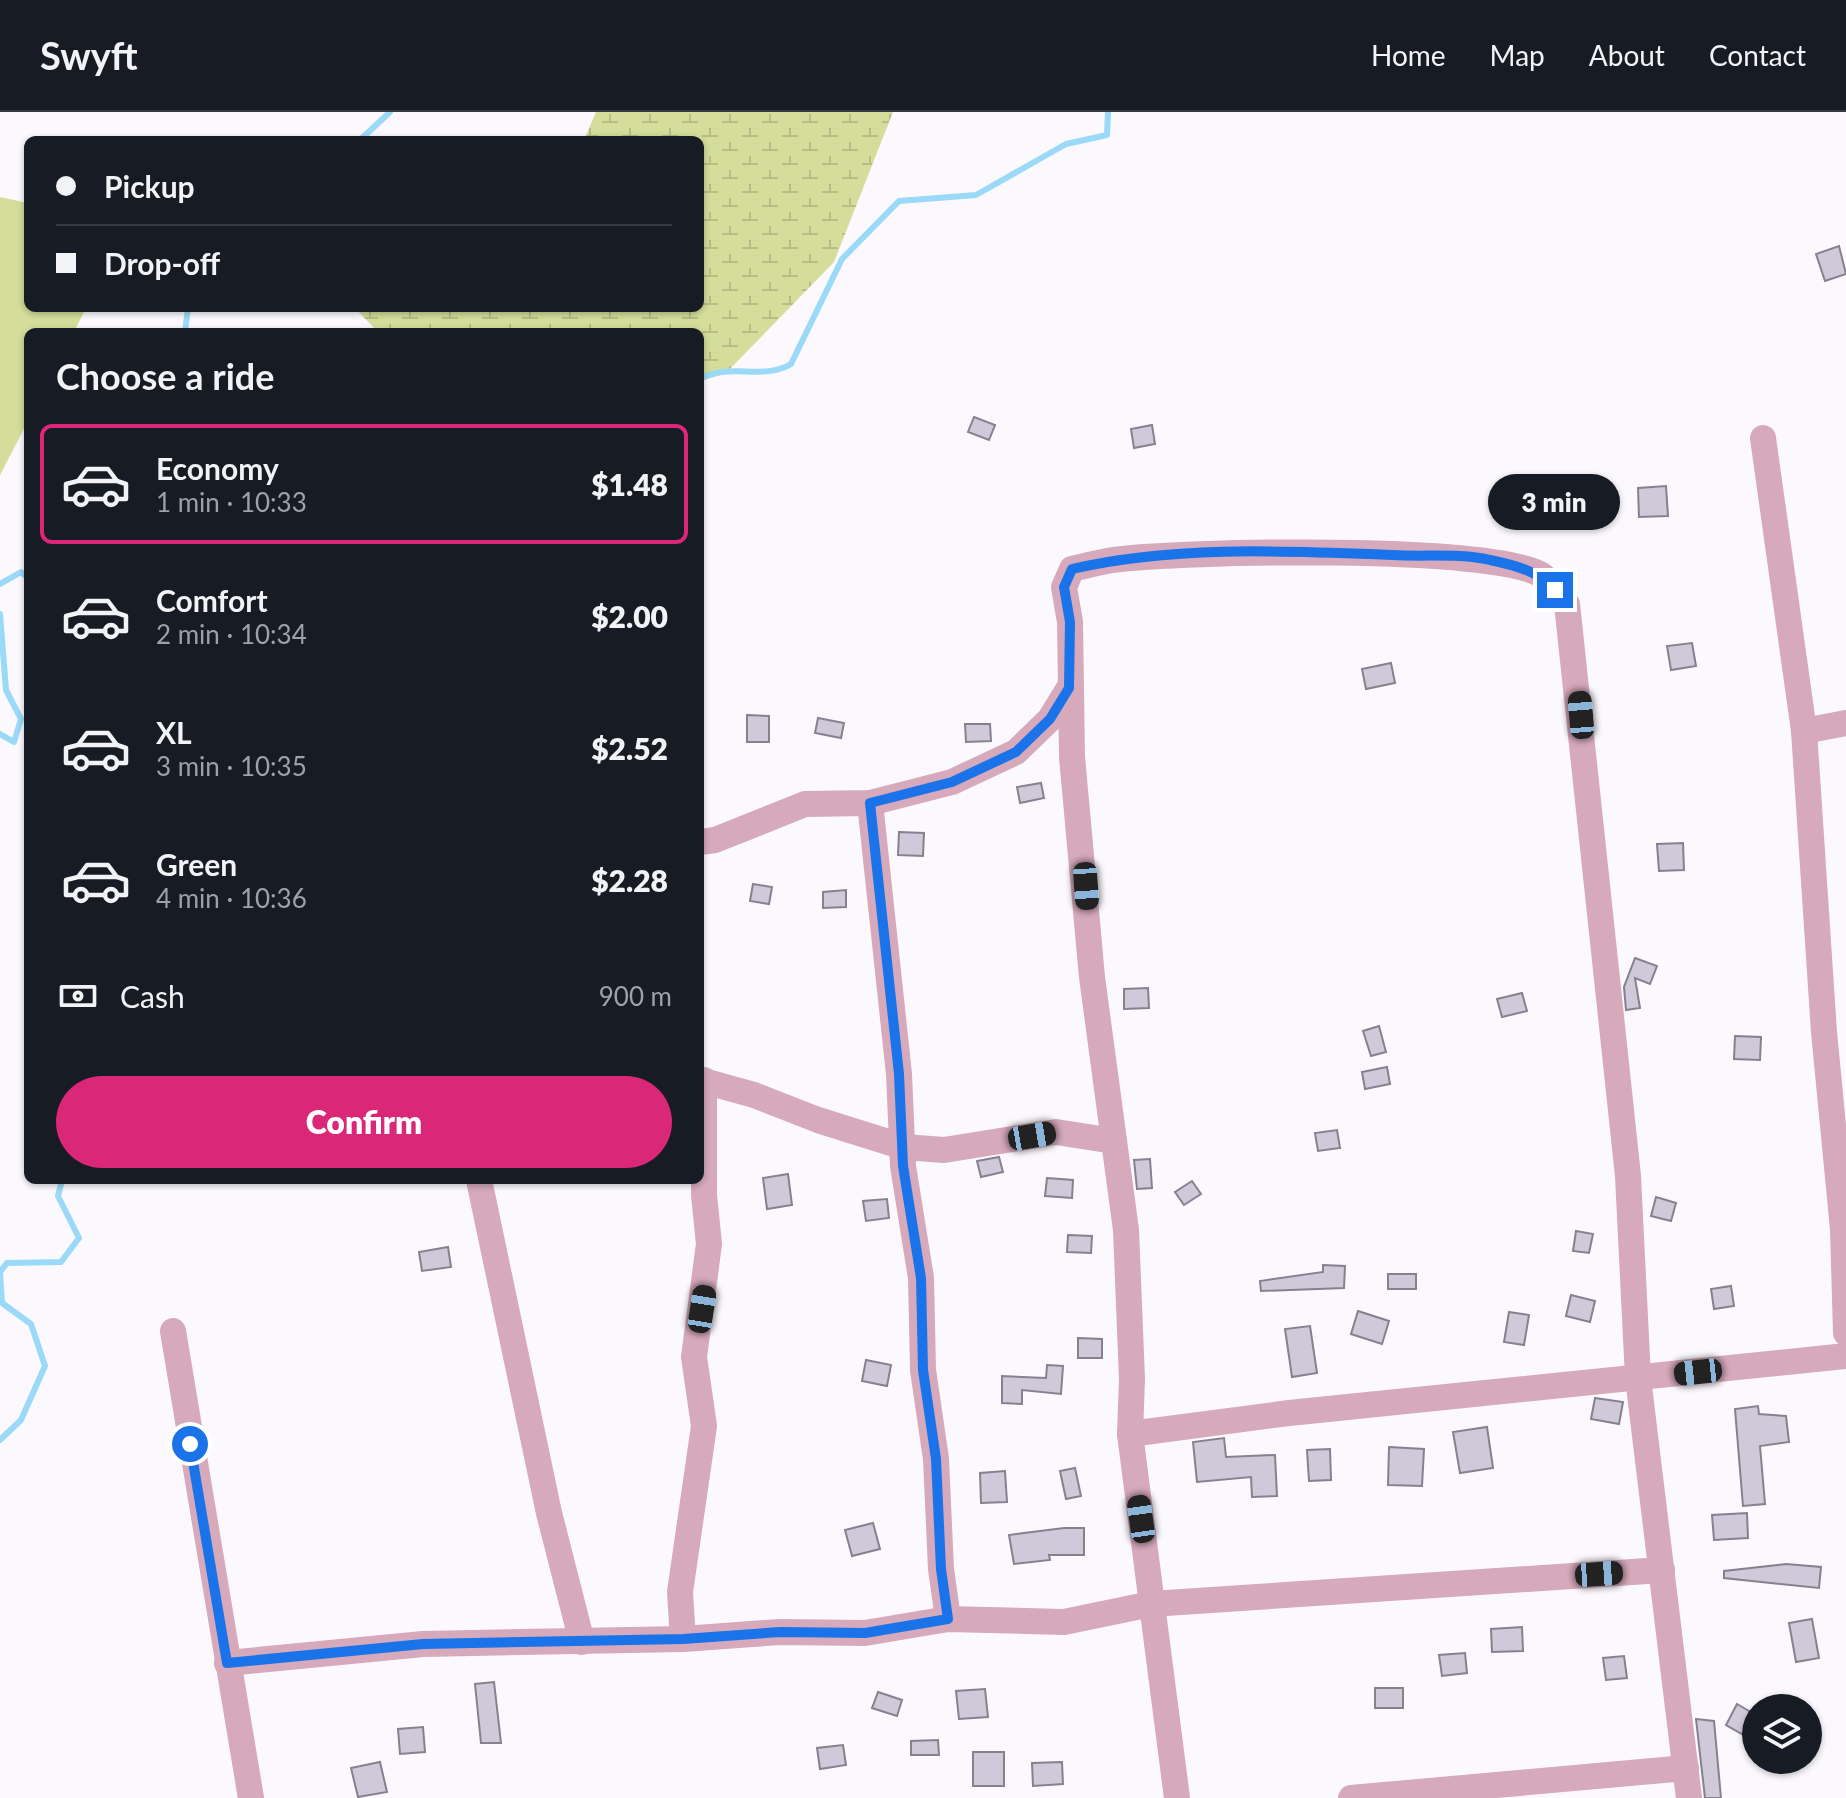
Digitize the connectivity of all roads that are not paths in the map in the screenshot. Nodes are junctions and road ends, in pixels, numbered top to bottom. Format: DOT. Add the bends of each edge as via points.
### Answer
graph roads {
  1 [pos="1763,438"];
  2 [pos="1069,688"];
  3 [pos="1846,723"];
  4 [pos="1804,731"];
  5 [pos="870,803"];
  6 [pos="704,841"];
  7 [pos="704,1081"];
  8 [pos="1114,1141"];
  9 [pos="904,1147"];
  10 [pos="1840,1147"];
  11 [pos="480,1184"];
  12 [pos="704,1184"];
  13 [pos="173,1331"];
  14 [pos="1846,1333"];
  15 [pos="1846,1356"];
  16 [pos="1638,1378"];
  17 [pos="1130,1434"];
  18 [pos="1662,1570"];
  19 [pos="1151,1604"];
  20 [pos="948,1619"];
  21 [pos="683,1639"];
  22 [pos="582,1642"];
  23 [pos="227,1663"];
  24 [pos="1686,1768"];
  25 [pos="251,1798"];
  26 [pos="1177,1798"];
  27 [pos="1351,1798"];
  28 [pos="1689,1798"];
  1 -- 4 [label="street"];
  2 -- 5 [label="street" via="1050,719 1016,752 952,782"];
  2 -- 8 [label="street" via="1092,977"];
  2 -- 16 [label="street" via="1070,622 1064,587 1072,569 1112,560 1334,553 1489,559 1542,575 1567,604 1628,1176"];
  3 -- 4 [label="street"];
  4 -- 10 [label="street"];
  5 -- 6 [label="street" via="805,804"];
  5 -- 9 [label="street"];
  7 -- 9 [label="street"];
  8 -- 9 [label="street" via="1056,1132 944,1150"];
  8 -- 17 [label="street" via="1126,1230"];
  9 -- 20 [label="street" via="921,1278 923,1370 936,1459"];
  10 -- 14 [label="street"];
  11 -- 22 [label="street" via="549,1513"];
  12 -- 21 [label="street" via="709,1244 694,1357 704,1426 680,1592"];
  13 -- 23 [label="street"];
  15 -- 16 [label="street"];
  16 -- 17 [label="street"];
  16 -- 18 [label="street"];
  17 -- 19 [label="street"];
  18 -- 19 [label="street"];
  18 -- 24 [label="street"];
  19 -- 20 [label="street" via="1064,1622"];
  19 -- 26 [label="street"];
  20 -- 21 [label="street" via="865,1633"];
  21 -- 22 [label="street"];
  22 -- 23 [label="street" via="423,1644"];
  23 -- 25 [label="street"];
  24 -- 27 [label="street"];
  24 -- 28 [label="street"];
}
